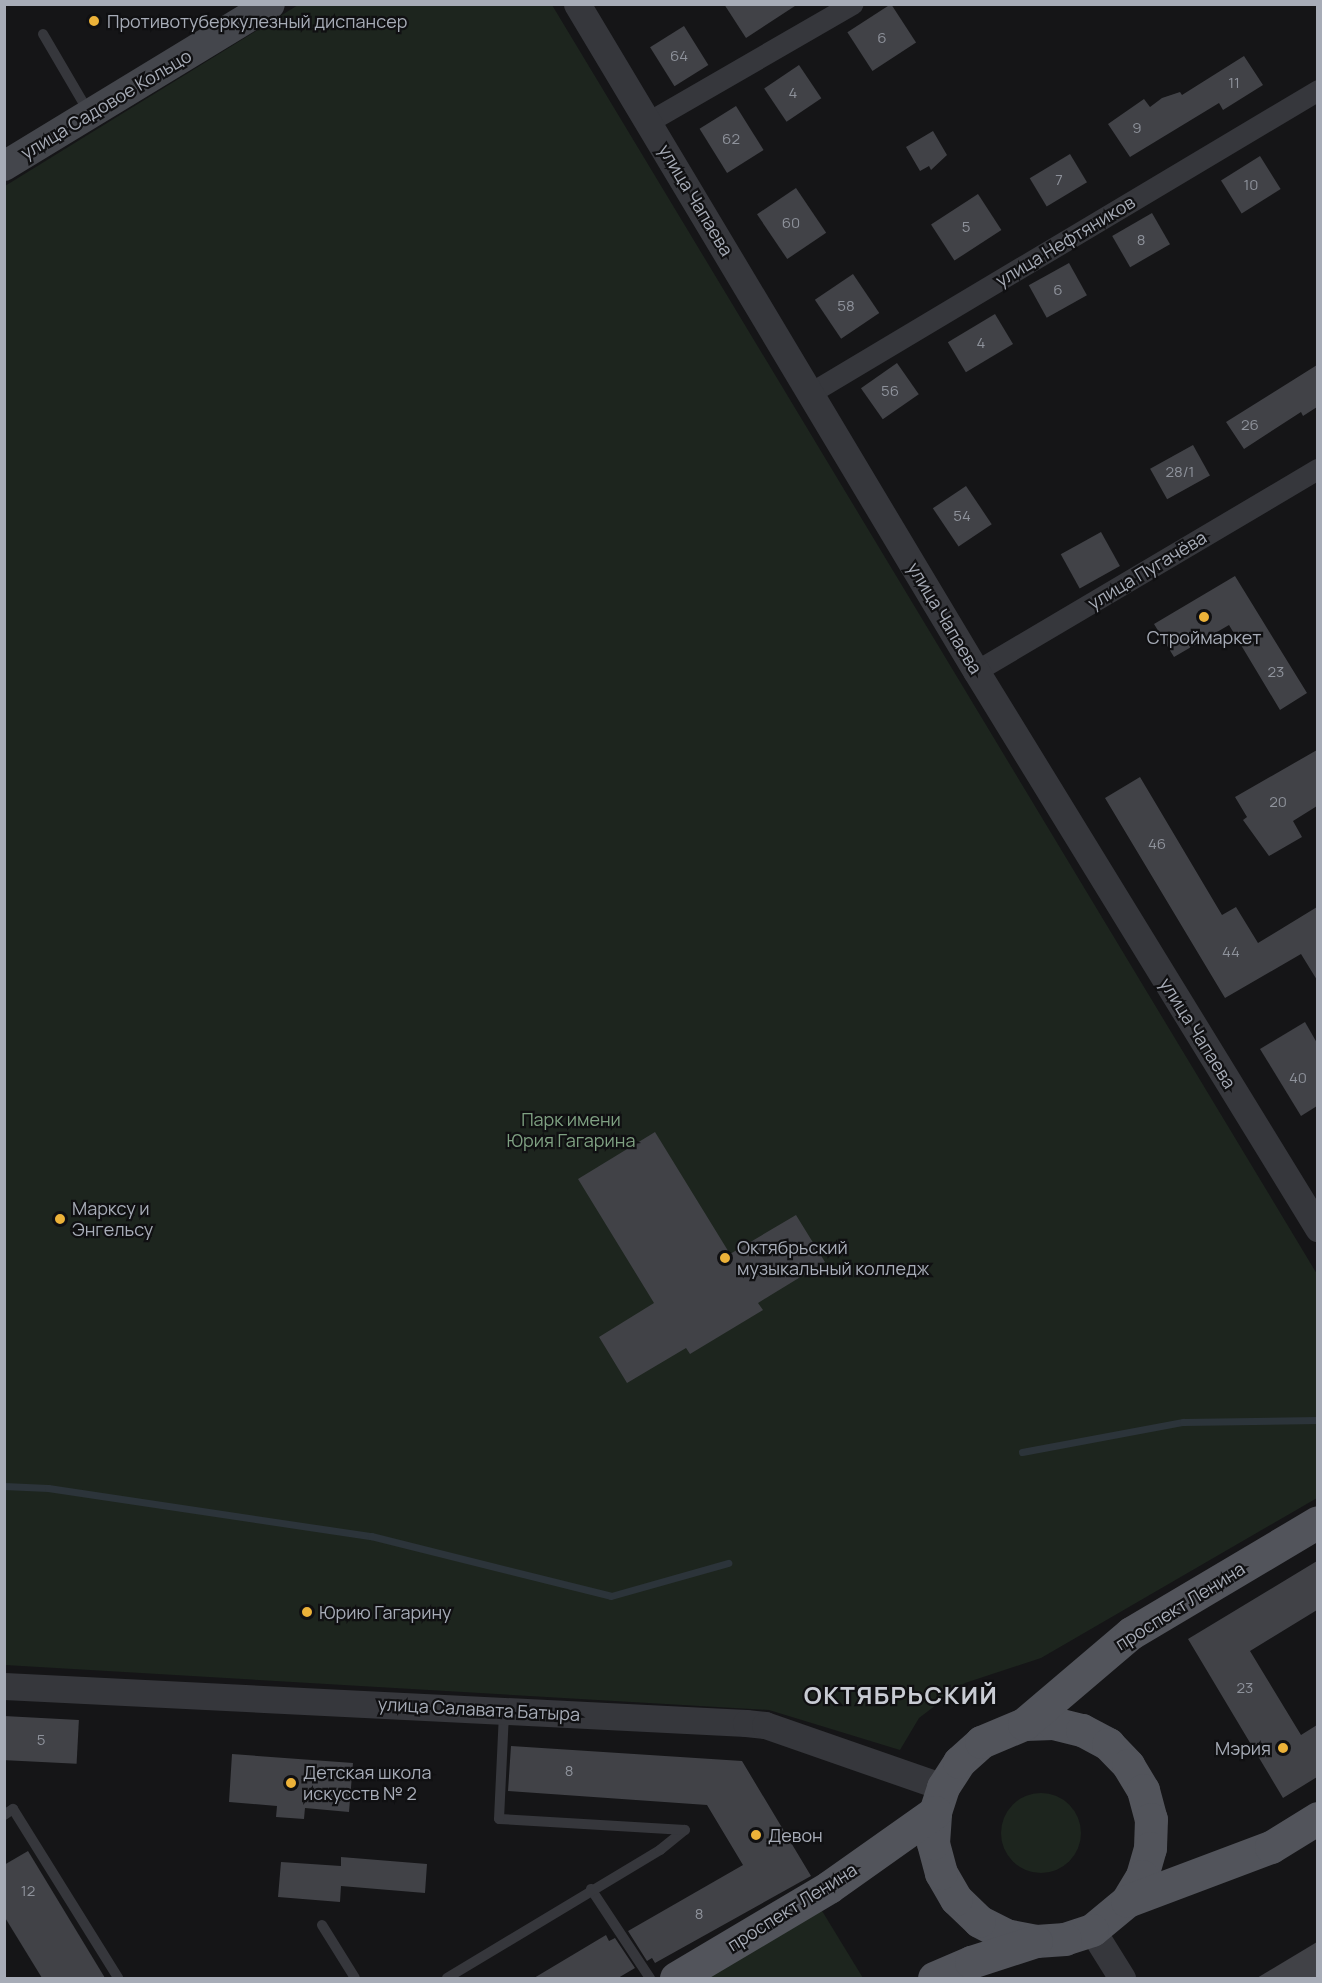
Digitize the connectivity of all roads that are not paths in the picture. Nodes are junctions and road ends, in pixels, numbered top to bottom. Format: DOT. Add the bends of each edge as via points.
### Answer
graph roads {
  1 [pos="270,4"];
  2 [pos="577,4"];
  3 [pos="852,4"];
  4 [pos="43,34"];
  5 [pos="1317,90"];
  6 [pos="90,114"];
  7 [pos="648,122"];
  8 [pos="4,166"];
  9 [pos="812,392"];
  10 [pos="1317,469"];
  11 [pos="976,672"];
  12 [pos="1317,1228"];
  13 [pos="1317,1522"];
  14 [pos="4,1686"];
  15 [pos="504,1710"];
  16 [pos="1024,1724"];
  17 [pos="939,1799"];
  18 [pos="4,1815"];
  19 [pos="1317,1818"];
  20 [pos="591,1889"];
  21 [pos="1127,1901"];
  22 [pos="322,1925"];
  23 [pos="1092,1930"];
  24 [pos="1036,1941"];
  25 [pos="118,1978"];
  26 [pos="355,1978"];
  27 [pos="447,1978"];
  28 [pos="650,1978"];
  29 [pos="676,1978"];
  30 [pos="934,1978"];
  31 [pos="1122,1978"];
  1 -- 6 [label="main road, улица Садовое Кольцо" via="239,17"];
  2 -- 7 [label="street, улица Чапаева"];
  3 -- 7 [label="street"];
  4 -- 6 [label="lane"];
  5 -- 9 [label="street, улица Нефтяников"];
  6 -- 8 [label="main road, улица Садовое Кольцо"];
  7 -- 9 [label="street, улица Чапаева"];
  9 -- 11 [label="street, улица Чапаева"];
  10 -- 11 [label="street, улица Пугачёва"];
  11 -- 12 [label="street, улица Чапаева"];
  13 -- 16 [label="main road, проспект Ленина" via="1131,1633"];
  14 -- 15 [label="street, улица Салавата Батыра"];
  15 -- 17 [label="street, улица Салавата Батыра" via="765,1725"];
  15 -- 20 [label="lane" via="499,1819 685,1830 660,1850"];
  16 -- 17 [label="main road" via="981,1742 959,1762"];
  16 -- 21 [label="main road" via="1053,1723 1082,1730 1108,1744 1128,1765 1143,1790 1151,1819 1150,1848 1142,1876"];
  17 -- 24 [label="main road" via="936,1853 941,1873 956,1899 988,1926 1006,1935"];
  17 -- 29 [label="main road, проспект Ленина" via="829,1887"];
  18 -- 25 [label="lane" via="14,1809"];
  19 -- 21 [label="main road" via="1271,1847"];
  20 -- 27 [label="lane"];
  20 -- 28 [label="lane"];
  21 -- 23 [label="main road"];
  22 -- 26 [label="lane"];
  23 -- 24 [label="main road" via="1065,1939"];
  23 -- 31 [label="street"];
  24 -- 30 [label="main road"];
}
